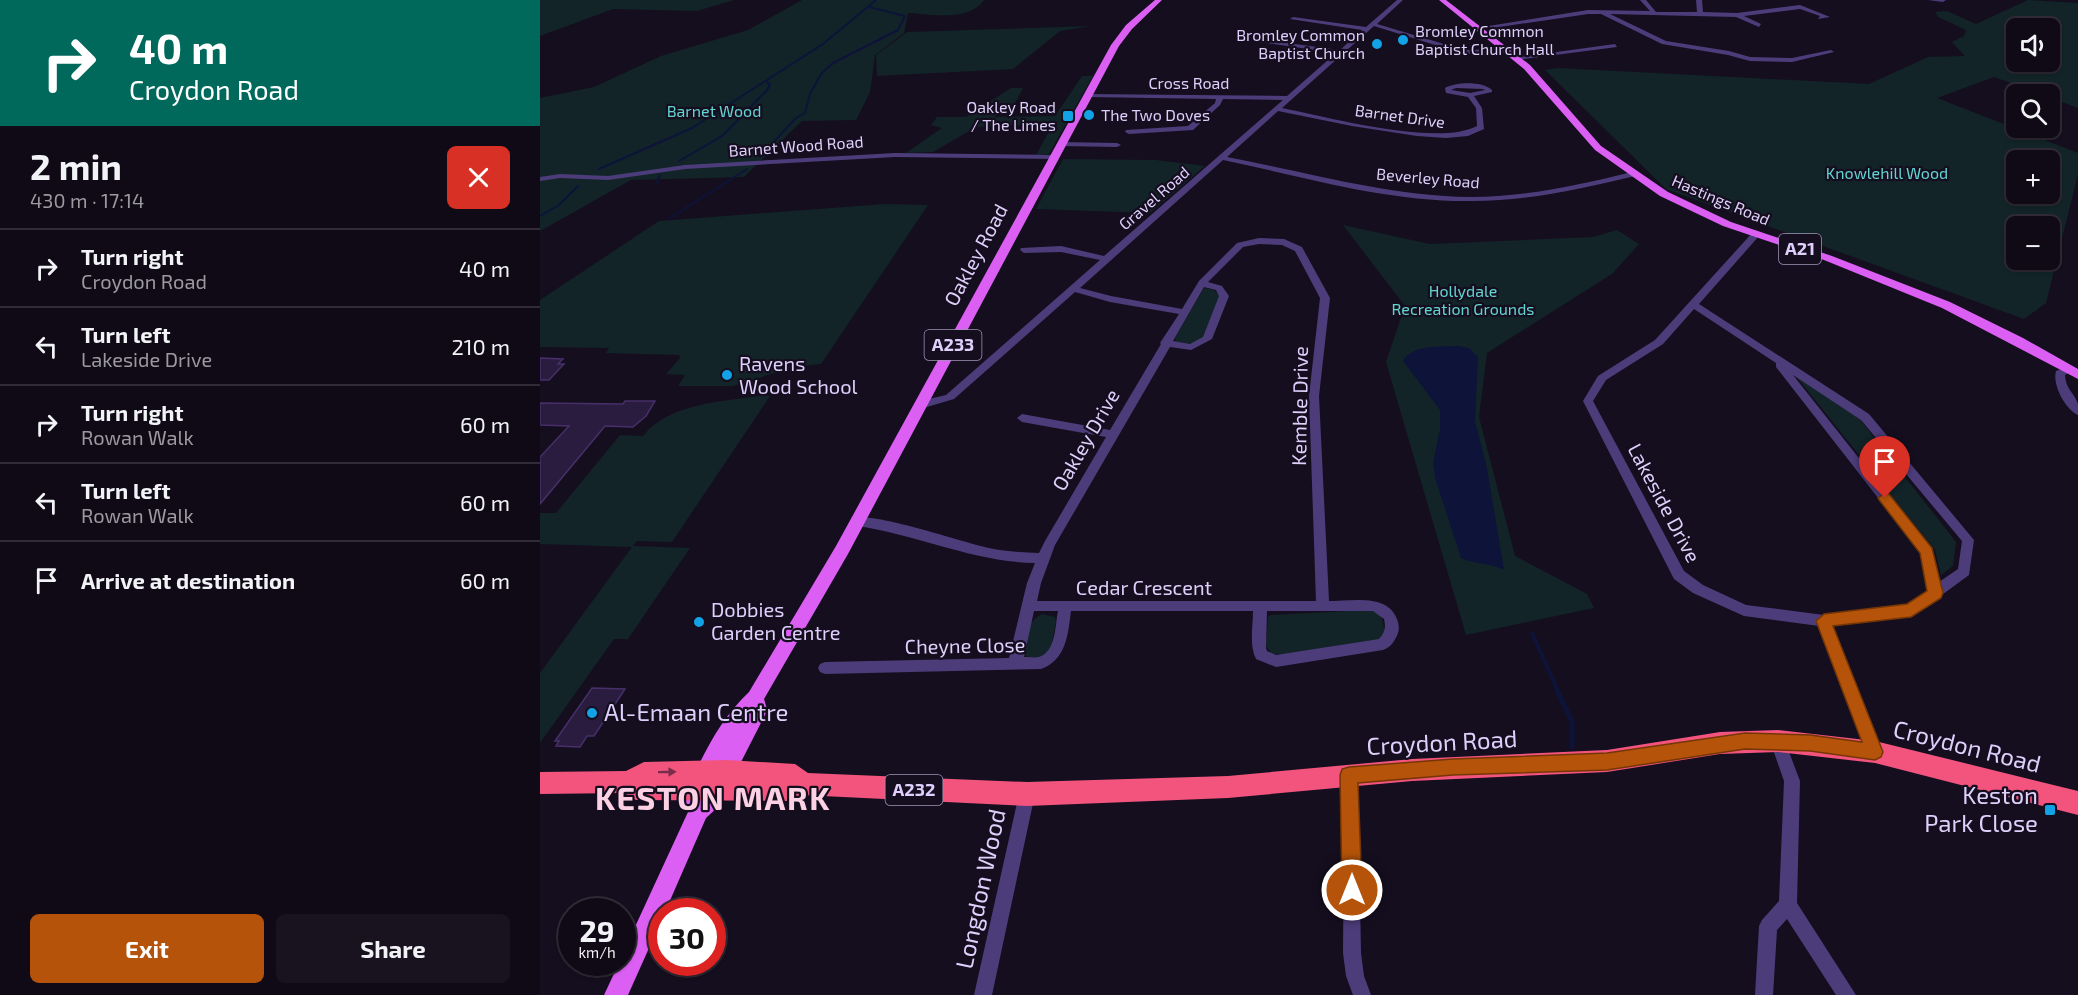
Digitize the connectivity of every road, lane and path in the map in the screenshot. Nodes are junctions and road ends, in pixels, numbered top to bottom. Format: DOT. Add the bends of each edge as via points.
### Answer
graph roads {
  1 [pos="1159,0"];
  2 [pos="1400,0"];
  3 [pos="1442,0"];
  4 [pos="1643,0"];
  5 [pos="1699,0"];
  6 [pos="1931,0"];
  7 [pos="1943,0"];
  8 [pos="1604,12"];
  9 [pos="1654,14"];
  10 [pos="1700,14"];
  11 [pos="1737,15"];
  12 [pos="1837,15"];
  13 [pos="1827,17"];
  14 [pos="1820,18"];
  15 [pos="1293,19"];
  16 [pos="1759,25"];
  17 [pos="1370,26"];
  18 [pos="1479,28"];
  19 [pos="1259,40"];
  20 [pos="1615,46"];
  21 [pos="1342,52"];
  22 [pos="1831,52"];
  23 [pos="1512,54"];
  24 [pos="1088,95"];
  25 [pos="1470,95"];
  26 [pos="1220,96"];
  27 [pos="1290,98"];
  28 [pos="1278,109"];
  29 [pos="1129,132"];
  30 [pos="1062,144"];
  31 [pos="1117,145"];
  32 [pos="1055,157"];
  33 [pos="1222,158"];
  34 [pos="1632,174"];
  35 [pos="540,179"];
  36 [pos="1756,234"];
  37 [pos="1266,240"];
  38 [pos="1024,250"];
  39 [pos="1106,259"];
  40 [pos="1202,284"];
  41 [pos="1074,289"];
  42 [pos="1694,305"];
  43 [pos="1183,312"];
  44 [pos="1165,343"];
  45 [pos="1772,354"];
  46 [pos="2074,372"];
  47 [pos="920,405"];
  48 [pos="2078,411"];
  49 [pos="1022,418"];
  50 [pos="1111,434"];
  51 [pos="858,521"];
  52 [pos="1043,558"];
  53 [pos="1935,593"];
  54 [pos="1029,606"];
  55 [pos="1323,606"];
  56 [pos="1065,607"];
  57 [pos="1260,607"];
  58 [pos="1824,621"];
  59 [pos="1015,664"];
  60 [pos="825,668"];
  61 [pos="1778,741"];
  62 [pos="1875,752"];
  63 [pos="1349,775"];
  64 [pos="540,783"];
  65 [pos="710,786"];
  66 [pos="1027,794"];
  67 [pos="2078,803"];
  68 [pos="1788,905"];
  69 [pos="616,995"];
  70 [pos="983,995"];
  71 [pos="1362,995"];
  72 [pos="1764,995"];
  73 [pos="1847,995"];
  1 -- 24 [label="main road, Oakley Road / A233" via="1121,36"];
  2 -- 17 [label="street, Gravel Road"];
  3 -- 18 [label="main road, Hastings Road / A21"];
  4 -- 9 [label="street"];
  5 -- 10 [label="street"];
  6 -- 7 [label="street"];
  8 -- 9 [label="street"];
  8 -- 18 [label="street"];
  8 -- 22 [label="street" via="1664,43 1729,53"];
  9 -- 10 [label="street"];
  10 -- 11 [label="street"];
  11 -- 13 [label="street" via="1800,8"];
  11 -- 16 [label="street"];
  12 -- 13 [label="street"];
  13 -- 14 [label="street"];
  15 -- 17 [label="street"];
  17 -- 21 [label="street, Gravel Road"];
  17 -- 23 [label="street" via="1453,49"];
  18 -- 23 [label="main road, Hastings Road / A21"];
  19 -- 21 [label="street"];
  20 -- 23 [label="street"];
  21 -- 27 [label="street, Gravel Road"];
  23 -- 34 [label="main road, Hastings Road / A21" via="1539,79 1598,148"];
  24 -- 26 [label="street, Cross Road"];
  24 -- 30 [label="main road, Oakley Road / A233"];
  25 -- 25 [label="street, Barnet Drive" via="1490,90 1476,86 1447,89"];
  25 -- 28 [label="street, Barnet Drive" via="1480,110 1481,127 1459,136 1420,135"];
  26 -- 27 [label="street, Cross Road"];
  26 -- 29 [label="street" via="1218,104 1190,128"];
  27 -- 28 [label="street, Gravel Road"];
  28 -- 33 [label="street, Gravel Road"];
  30 -- 31 [label="street"];
  30 -- 32 [label="main road, Oakley Road / A233"];
  32 -- 35 [label="street, Barnet Wood Road" via="895,155 685,167 608,178"];
  32 -- 47 [label="main road, Oakley Road / A233"];
  33 -- 34 [label="street, Beverley Road" via="1389,192 1470,199 1568,190"];
  33 -- 39 [label="street, Gravel Road"];
  34 -- 36 [label="main road, Hastings Road / A21" via="1708,216"];
  36 -- 42 [label="street, Lakeside Drive"];
  36 -- 46 [label="main road, Hastings Road / A21" via="1946,305"];
  37 -- 40 [label="street, Oakley Drive" via="1236,247"];
  37 -- 55 [label="street, Kemble Drive" via="1299,249 1325,297 1314,396"];
  38 -- 39 [label="street" via="1061,249"];
  39 -- 41 [label="street, Gravel Road"];
  40 -- 43 [label="street, Oakley Drive"];
  40 -- 44 [label="street" via="1219,288 1224,296 1208,339 1191,347"];
  41 -- 43 [label="street"];
  41 -- 47 [label="street, Gravel Road" via="951,397"];
  42 -- 45 [label="street"];
  42 -- 58 [label="street, Lakeside Drive" via="1659,342 1602,378 1588,401 1679,575 1698,589 1744,610"];
  43 -- 44 [label="street, Oakley Drive"];
  44 -- 50 [label="street, Oakley Drive"];
  45 -- 53 [label="street" via="1927,552"];
  45 -- 53 [label="street" via="1865,417 1968,540 1964,571"];
  46 -- 48 [label="street" via="2060,373 2059,377"];
  47 -- 51 [label="main road, Oakley Road / A233"];
  49 -- 50 [label="street"];
  50 -- 52 [label="street, Oakley Drive"];
  51 -- 52 [label="street" via="908,530 975,550"];
  51 -- 65 [label="main road, Oakley Road / A233" via="755,698 758,709"];
  52 -- 54 [label="street, Oakley Drive"];
  53 -- 58 [label="street" via="1911,610"];
  54 -- 56 [label="street, Cedar Crescent"];
  54 -- 59 [label="street, Oakley Drive"];
  55 -- 57 [label="street, Cedar Crescent"];
  55 -- 57 [label="street, Cedar Crescent" via="1383,608 1390,614 1391,638 1371,647 1276,661 1261,655"];
  56 -- 57 [label="street, Cedar Crescent"];
  56 -- 59 [label="street, Cheyne Close" via="1054,656 1041,663"];
  58 -- 62 [label="street"];
  59 -- 60 [label="street, Cheyne Close"];
  61 -- 62 [label="highway, Croydon Road / A232"];
  61 -- 63 [label="highway, Croydon Road / A232" via="1720,743 1607,761"];
  61 -- 68 [label="street" via="1792,781"];
  62 -- 67 [label="highway, Croydon Road / A232"];
  63 -- 66 [label="highway, Croydon Road / A232" via="1228,787"];
  63 -- 71 [label="street" via="1352,934"];
  64 -- 65 [label="highway, Croydon Road / A232" via="629,782 636,789"];
  65 -- 66 [label="highway, Croydon Road / A232" via="787,790 801,784"];
  65 -- 69 [label="main road, A233"];
  66 -- 70 [label="street, Longdon Wood"];
  68 -- 72 [label="street" via="1768,926"];
  68 -- 73 [label="street"];
}
